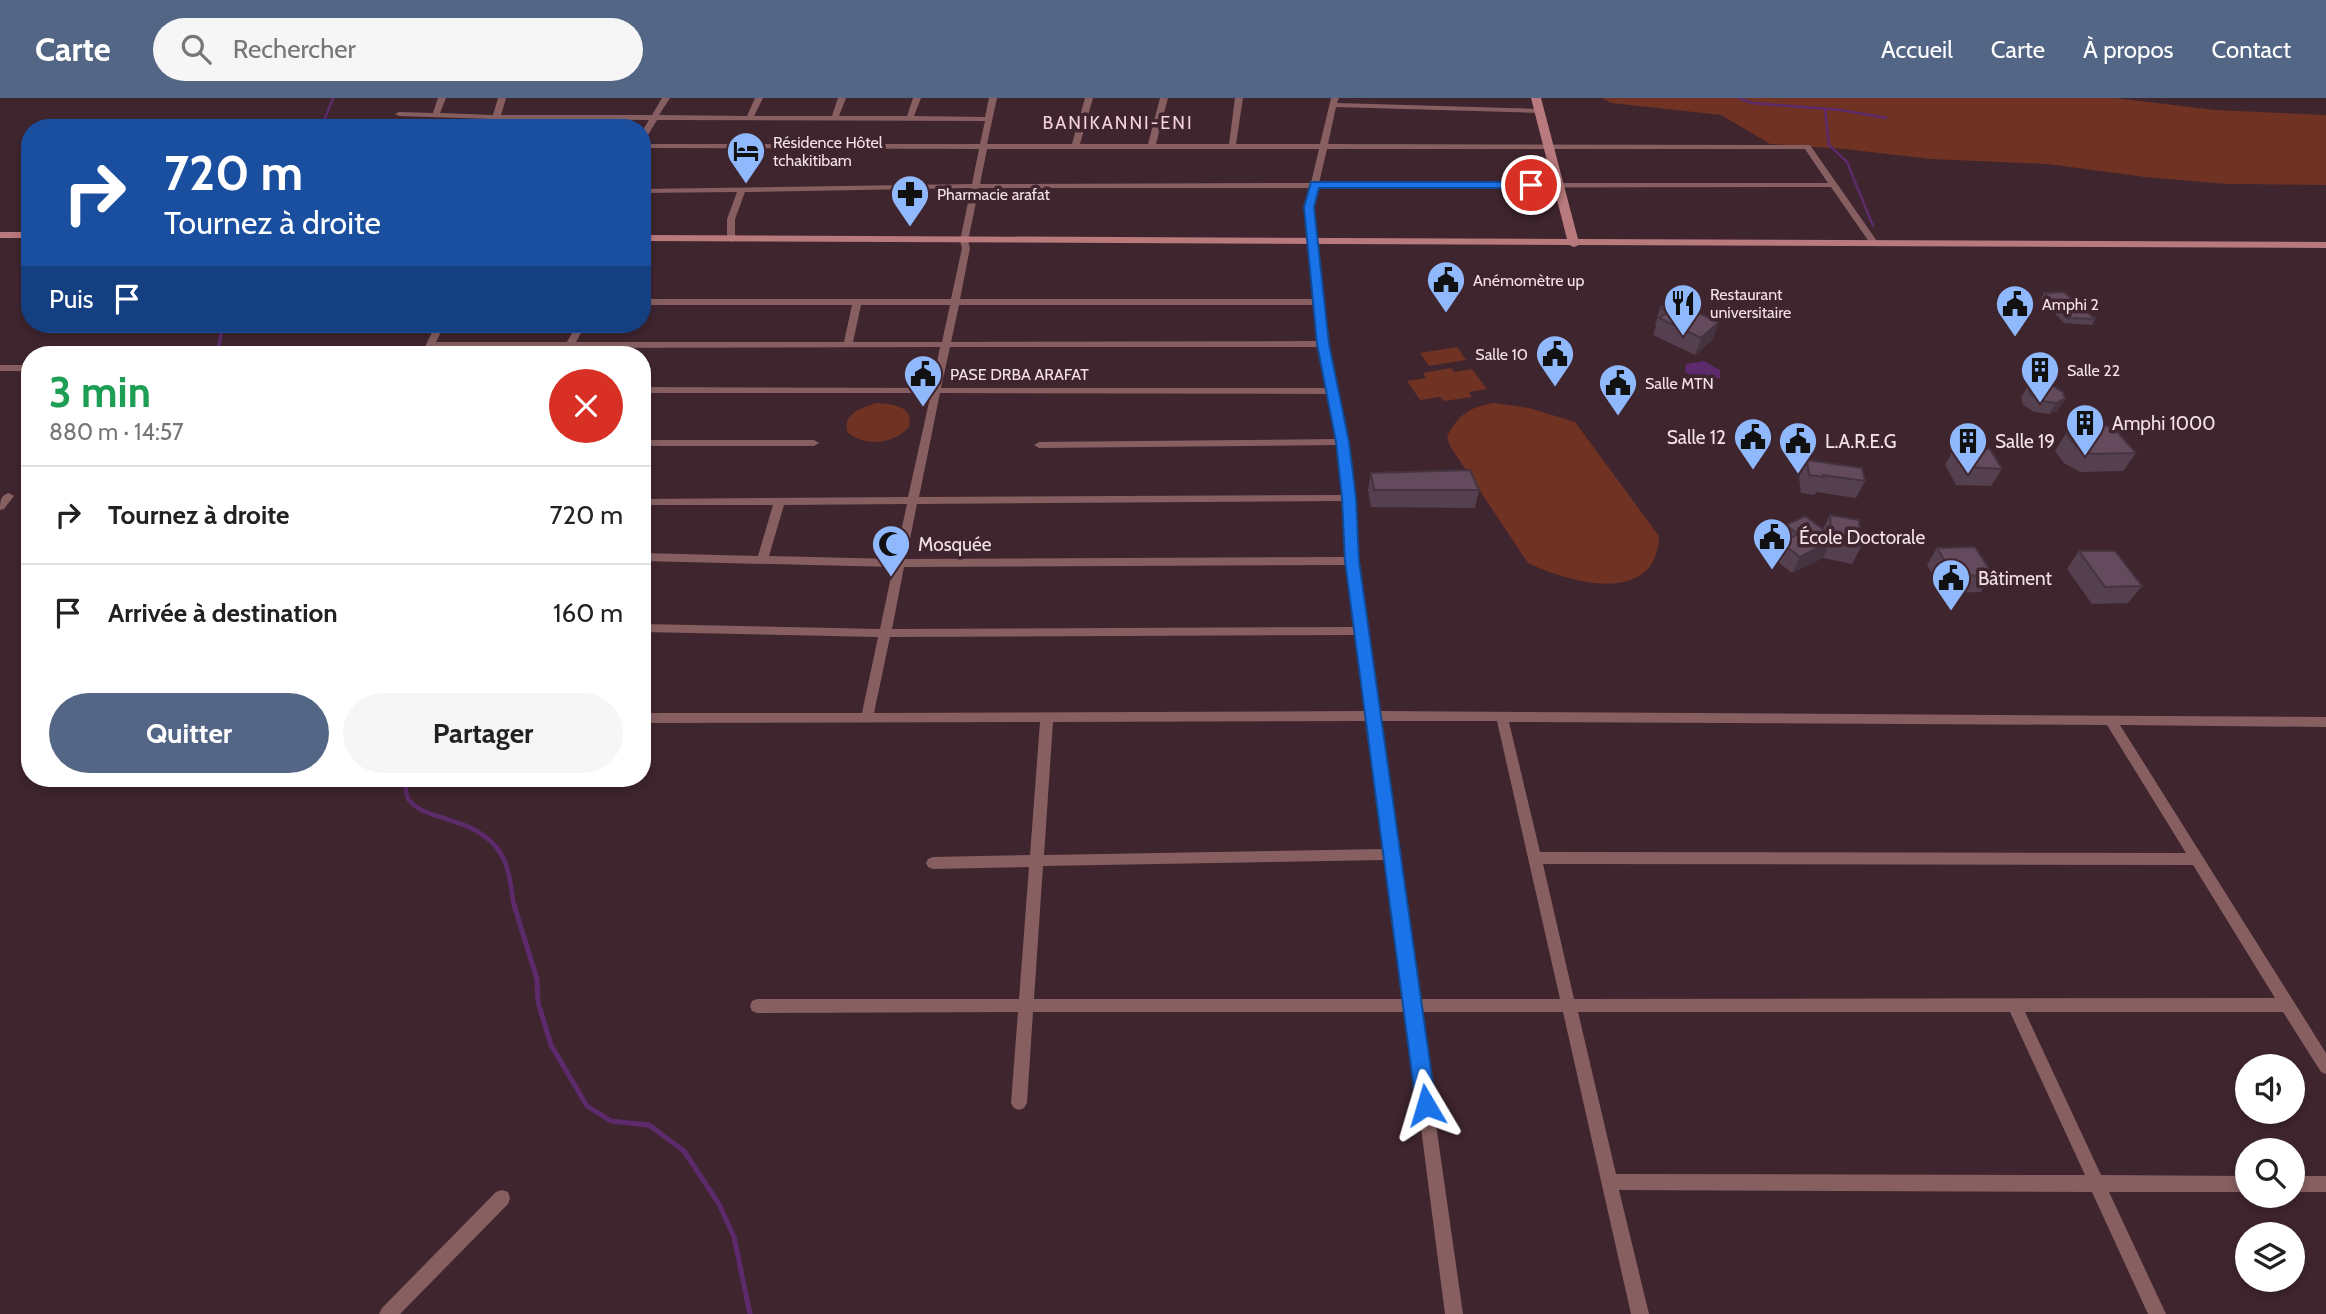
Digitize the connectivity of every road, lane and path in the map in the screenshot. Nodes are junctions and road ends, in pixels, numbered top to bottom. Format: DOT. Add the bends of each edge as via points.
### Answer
graph roads {
  1 [pos="442,98"];
  2 [pos="502,98"];
  3 [pos="666,98"];
  4 [pos="759,98"];
  5 [pos="842,98"];
  6 [pos="916,98"];
  7 [pos="993,98"];
  8 [pos="1089,98"];
  9 [pos="1164,98"];
  10 [pos="1239,98"];
  11 [pos="1536,98"];
  12 [pos="1334,101"];
  13 [pos="1539,111"];
  14 [pos="399,114"];
  15 [pos="436,114"];
  16 [pos="495,117"];
  17 [pos="750,117"];
  18 [pos="655,118"];
  19 [pos="835,118"];
  20 [pos="910,118"];
  21 [pos="989,119"];
  22 [pos="651,124"];
  23 [pos="651,146"];
  24 [pos="983,147"];
  25 [pos="1075,147"];
  26 [pos="1151,147"];
  27 [pos="1233,147"];
  28 [pos="1324,147"];
  29 [pos="1548,147"];
  30 [pos="1315,185"];
  31 [pos="1558,185"];
  32 [pos="1835,185"];
  33 [pos="975,186"];
  34 [pos="651,191"];
  35 [pos="741,191"];
  36 [pos="0,235"];
  37 [pos="21,235"];
  38 [pos="651,238"];
  39 [pos="731,239"];
  40 [pos="964,241"];
  41 [pos="1311,242"];
  42 [pos="1574,244"];
  43 [pos="1875,244"];
  44 [pos="2326,245"];
  45 [pos="651,302"];
  46 [pos="857,302"];
  47 [pos="954,302"];
  48 [pos="1319,302"];
  49 [pos="576,333"];
  50 [pos="848,344"];
  51 [pos="946,344"];
  52 [pos="1323,344"];
  53 [pos="570,345"];
  54 [pos="542,346"];
  55 [pos="0,368"];
  56 [pos="21,368"];
  57 [pos="651,390"];
  58 [pos="936,391"];
  59 [pos="1333,391"];
  60 [pos="1342,442"];
  61 [pos="651,443"];
  62 [pos="814,443"];
  63 [pos="1039,445"];
  64 [pos="0,496"];
  65 [pos="1349,498"];
  66 [pos="913,499"];
  67 [pos="651,502"];
  68 [pos="779,503"];
  69 [pos="0,507"];
  70 [pos="651,557"];
  71 [pos="763,558"];
  72 [pos="1352,561"];
  73 [pos="898,563"];
  74 [pos="651,628"];
  75 [pos="1361,631"];
  76 [pos="883,633"];
  77 [pos="1374,716"];
  78 [pos="1047,717"];
  79 [pos="1502,717"];
  80 [pos="651,718"];
  81 [pos="867,718"];
  82 [pos="2110,720"];
  83 [pos="2326,722"];
  84 [pos="1393,854"];
  85 [pos="1536,858"];
  86 [pos="2196,859"];
  87 [pos="1037,860"];
  88 [pos="933,863"];
  89 [pos="1026,1005"];
  90 [pos="757,1006"];
  91 [pos="1413,1006"];
  92 [pos="1569,1006"];
  93 [pos="2015,1006"];
  94 [pos="2288,1006"];
  95 [pos="2326,1067"];
  96 [pos="1019,1103"];
  97 [pos="1609,1182"];
  98 [pos="2098,1184"];
  99 [pos="2235,1184"];
  100 [pos="2305,1184"];
  101 [pos="2326,1184"];
  102 [pos="502,1198"];
  103 [pos="388,1314"];
  104 [pos="1454,1314"];
  105 [pos="1640,1314"];
  106 [pos="2157,1314"];
  1 -- 15 [label="street"];
  2 -- 16 [label="street"];
  3 -- 18 [label="street"];
  4 -- 17 [label="street"];
  5 -- 19 [label="street"];
  6 -- 20 [label="street"];
  7 -- 21 [label="street"];
  8 -- 25 [label="street"];
  9 -- 26 [label="street"];
  10 -- 27 [label="street"];
  11 -- 13 [label="street"];
  12 -- 13 [label="street"];
  12 -- 28 [label="street"];
  13 -- 29 [label="street"];
  14 -- 15 [label="street"];
  15 -- 16 [label="street"];
  16 -- 18 [label="street"];
  17 -- 18 [label="street"];
  17 -- 19 [label="street"];
  18 -- 22 [label="street"];
  19 -- 20 [label="street"];
  20 -- 21 [label="street"];
  21 -- 24 [label="street"];
  23 -- 24 [label="street"];
  24 -- 25 [label="street"];
  24 -- 33 [label="street"];
  25 -- 26 [label="street"];
  26 -- 27 [label="street"];
  27 -- 28 [label="street"];
  28 -- 29 [label="street"];
  28 -- 30 [label="street"];
  29 -- 31 [label="street"];
  29 -- 32 [label="street" via="1807,147"];
  30 -- 31 [label="street"];
  30 -- 33 [label="street"];
  30 -- 41 [label="street" via="1309,207"];
  31 -- 32 [label="street"];
  31 -- 42 [label="street"];
  32 -- 43 [label="street"];
  33 -- 35 [label="street"];
  33 -- 40 [label="street"];
  34 -- 35 [label="street"];
  35 -- 39 [label="street"];
  36 -- 37 [label="street"];
  38 -- 39 [label="street"];
  39 -- 40 [label="street"];
  40 -- 41 [label="street"];
  40 -- 47 [label="street"];
  41 -- 42 [label="street"];
  41 -- 48 [label="street"];
  42 -- 43 [label="street"];
  43 -- 44 [label="street"];
  45 -- 46 [label="street"];
  46 -- 47 [label="street"];
  46 -- 50 [label="street"];
  47 -- 48 [label="street"];
  47 -- 51 [label="street"];
  48 -- 52 [label="street"];
  49 -- 53 [label="street"];
  50 -- 51 [label="street"];
  50 -- 53 [label="street"];
  51 -- 52 [label="street"];
  51 -- 58 [label="street"];
  52 -- 59 [label="street"];
  53 -- 54 [label="street"];
  55 -- 56 [label="street"];
  57 -- 58 [label="street"];
  58 -- 59 [label="street"];
  58 -- 66 [label="street"];
  59 -- 60 [label="street"];
  60 -- 63 [label="street"];
  60 -- 65 [label="street"];
  61 -- 62 [label="street"];
  64 -- 69 [label="street" via="9,496"];
  65 -- 66 [label="street"];
  65 -- 72 [label="street"];
  66 -- 68 [label="street"];
  66 -- 73 [label="street"];
  67 -- 68 [label="street"];
  68 -- 71 [label="street"];
  70 -- 71 [label="street"];
  71 -- 73 [label="street"];
  72 -- 73 [label="street"];
  72 -- 75 [label="street"];
  73 -- 76 [label="street"];
  74 -- 76 [label="street"];
  75 -- 76 [label="street"];
  75 -- 77 [label="street"];
  76 -- 81 [label="street"];
  77 -- 78 [label="street"];
  77 -- 79 [label="street"];
  77 -- 84 [label="street"];
  78 -- 81 [label="street"];
  78 -- 87 [label="street"];
  79 -- 82 [label="street"];
  79 -- 85 [label="street"];
  80 -- 81 [label="street"];
  82 -- 83 [label="street"];
  82 -- 86 [label="street"];
  84 -- 87 [label="street"];
  84 -- 91 [label="street"];
  85 -- 86 [label="street"];
  85 -- 92 [label="street"];
  86 -- 94 [label="street"];
  87 -- 88 [label="street"];
  87 -- 89 [label="street"];
  89 -- 90 [label="street"];
  89 -- 91 [label="street"];
  89 -- 96 [label="street"];
  91 -- 92 [label="street"];
  91 -- 104 [label="street"];
  92 -- 93 [label="street"];
  92 -- 97 [label="street"];
  93 -- 94 [label="street"];
  93 -- 98 [label="street"];
  94 -- 95 [label="street"];
  97 -- 98 [label="street"];
  97 -- 105 [label="street"];
  98 -- 99 [label="street"];
  98 -- 106 [label="street"];
  100 -- 101 [label="street"];
  102 -- 103 [label="street"];
}
